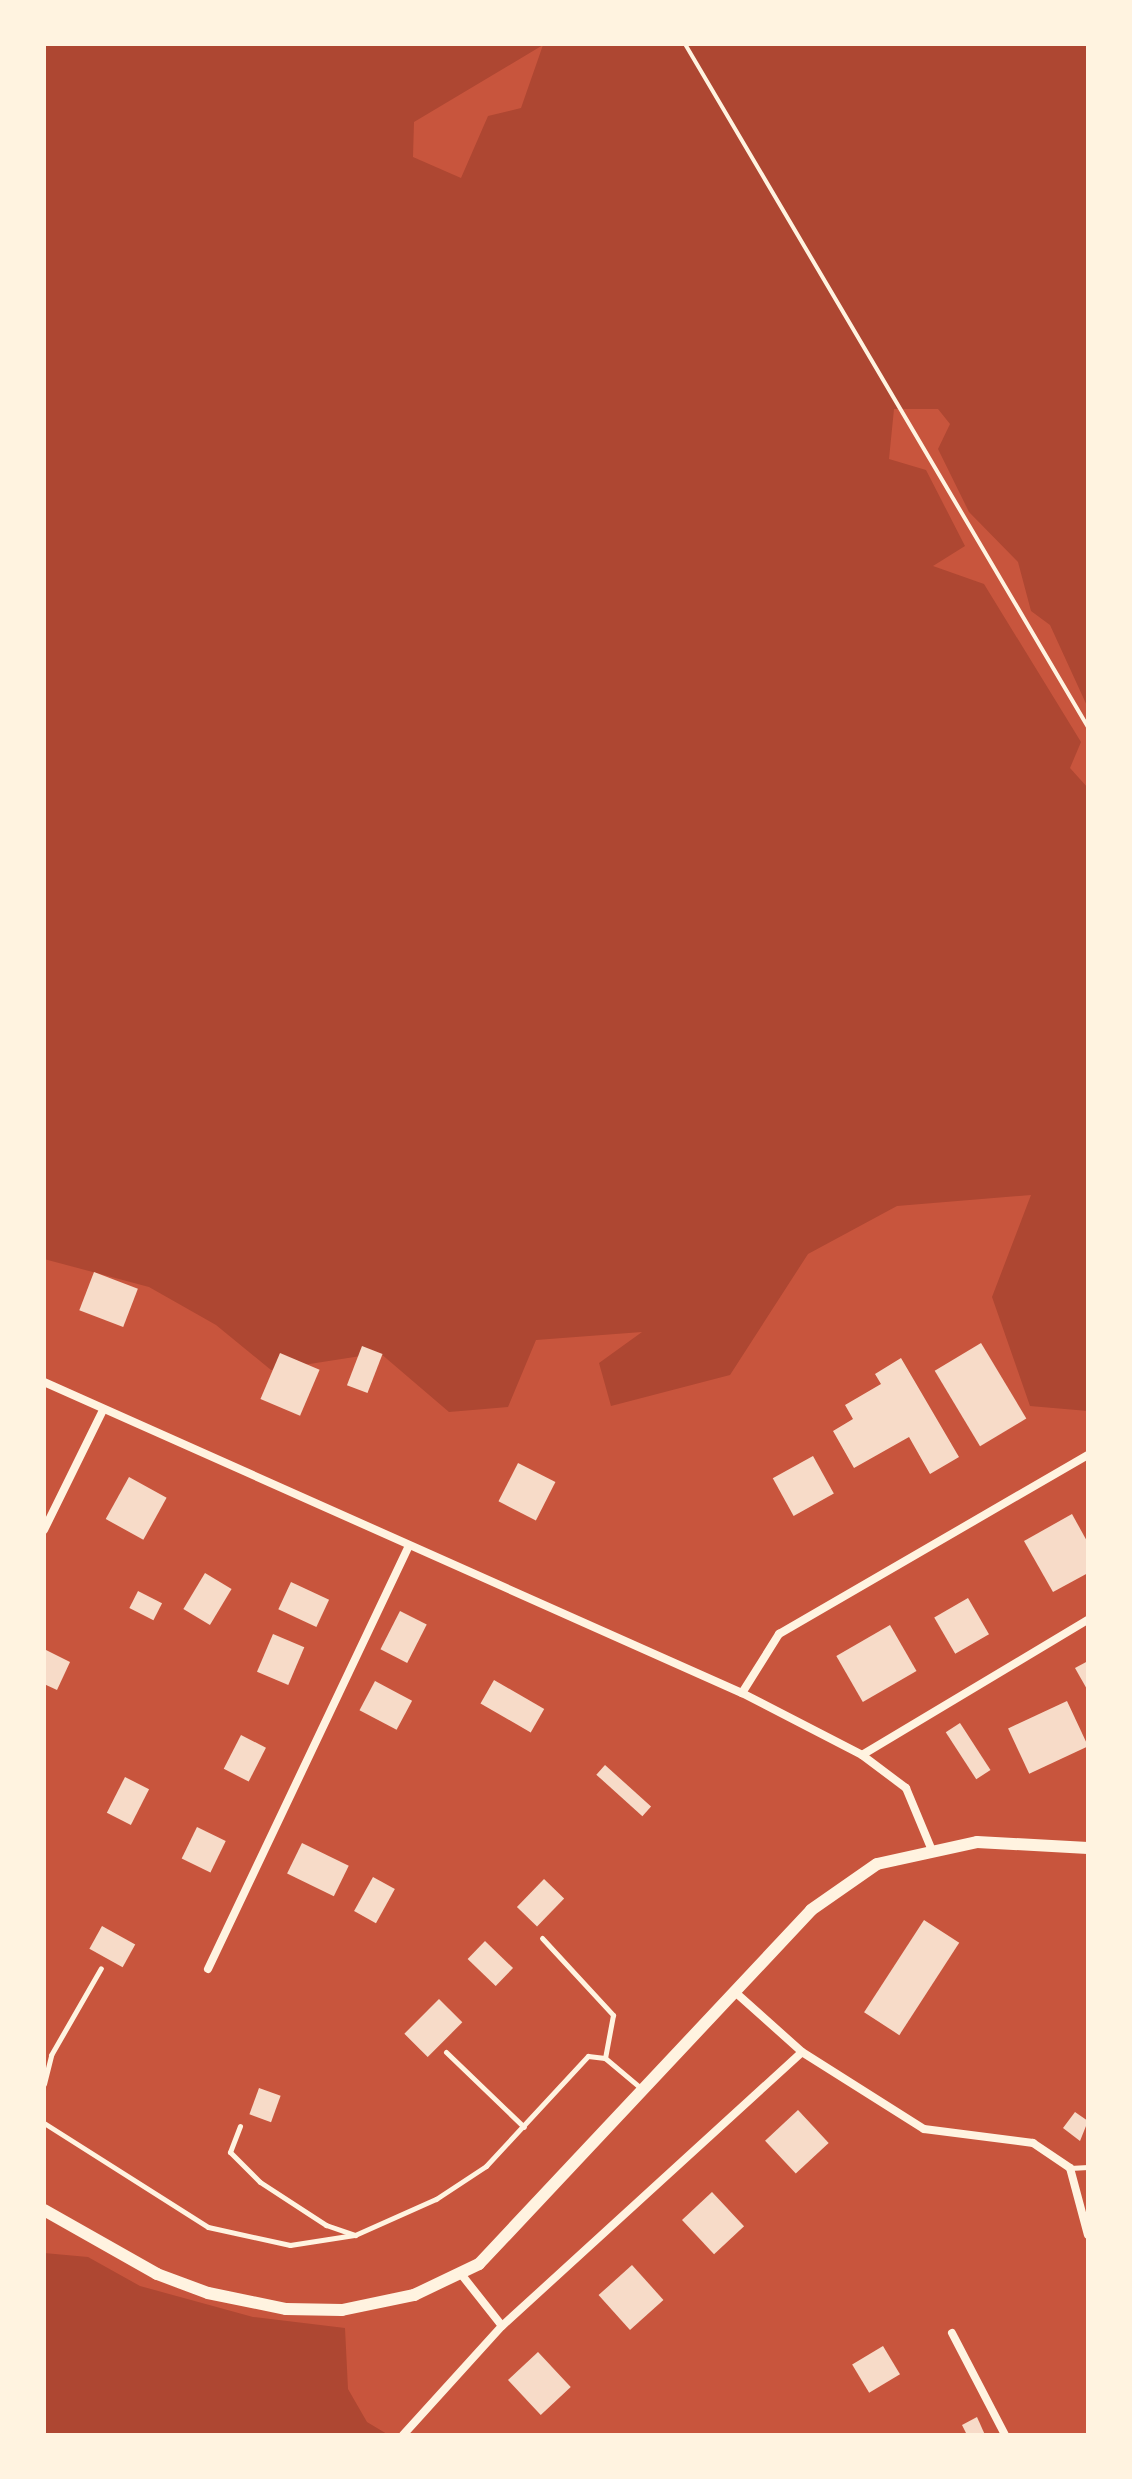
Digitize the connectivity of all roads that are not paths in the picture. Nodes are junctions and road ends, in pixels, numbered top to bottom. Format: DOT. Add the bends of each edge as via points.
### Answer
graph roads {
  1 [pos="44,1382"];
  2 [pos="103,1410"];
  3 [pos="1088,1455"];
  4 [pos="44,1530"];
  5 [pos="409,1545"];
  6 [pos="1088,1620"];
  7 [pos="742,1693"];
  8 [pos="862,1755"];
  9 [pos="931,1848"];
  10 [pos="1088,1848"];
  11 [pos="542,1938"];
  12 [pos="101,1968"];
  13 [pos="208,1969"];
  14 [pos="735,1992"];
  15 [pos="446,2052"];
  16 [pos="802,2052"];
  17 [pos="605,2058"];
  18 [pos="44,2084"];
  19 [pos="644,2091"];
  20 [pos="44,2123"];
  21 [pos="240,2126"];
  22 [pos="524,2127"];
  23 [pos="1088,2167"];
  24 [pos="1070,2168"];
  25 [pos="44,2210"];
  26 [pos="355,2235"];
  27 [pos="1088,2235"];
  28 [pos="461,2274"];
  29 [pos="502,2326"];
  30 [pos="952,2333"];
  31 [pos="403,2435"];
  32 [pos="1005,2435"];
  1 -- 2 [label="street"];
  2 -- 4 [label="street"];
  2 -- 5 [label="street"];
  3 -- 7 [label="street" via="779,1634"];
  5 -- 7 [label="street"];
  5 -- 13 [label="street"];
  6 -- 8 [label="street"];
  7 -- 8 [label="street"];
  8 -- 9 [label="street" via="906,1788"];
  9 -- 10 [label="street" via="1030,1842"];
  9 -- 14 [label="street" via="877,1864 811,1910"];
  11 -- 17 [label="lane" via="613,2015"];
  12 -- 18 [label="lane" via="51,2055"];
  14 -- 16 [label="street"];
  14 -- 19 [label="street"];
  15 -- 22 [label="lane"];
  16 -- 24 [label="street" via="924,2129 1033,2143"];
  16 -- 29 [label="street"];
  17 -- 19 [label="lane"];
  17 -- 22 [label="lane" via="588,2056"];
  19 -- 28 [label="street" via="479,2264"];
  20 -- 26 [label="lane" via="208,2227 290,2245"];
  21 -- 26 [label="lane" via="230,2152 260,2182 326,2225"];
  22 -- 26 [label="lane" via="436,2199"];
  23 -- 24 [label="lane"];
  24 -- 27 [label="street"];
  25 -- 28 [label="street" via="157,2274 286,2309 365,2310"];
  28 -- 29 [label="street"];
  29 -- 31 [label="street"];
  30 -- 32 [label="street"];
}
